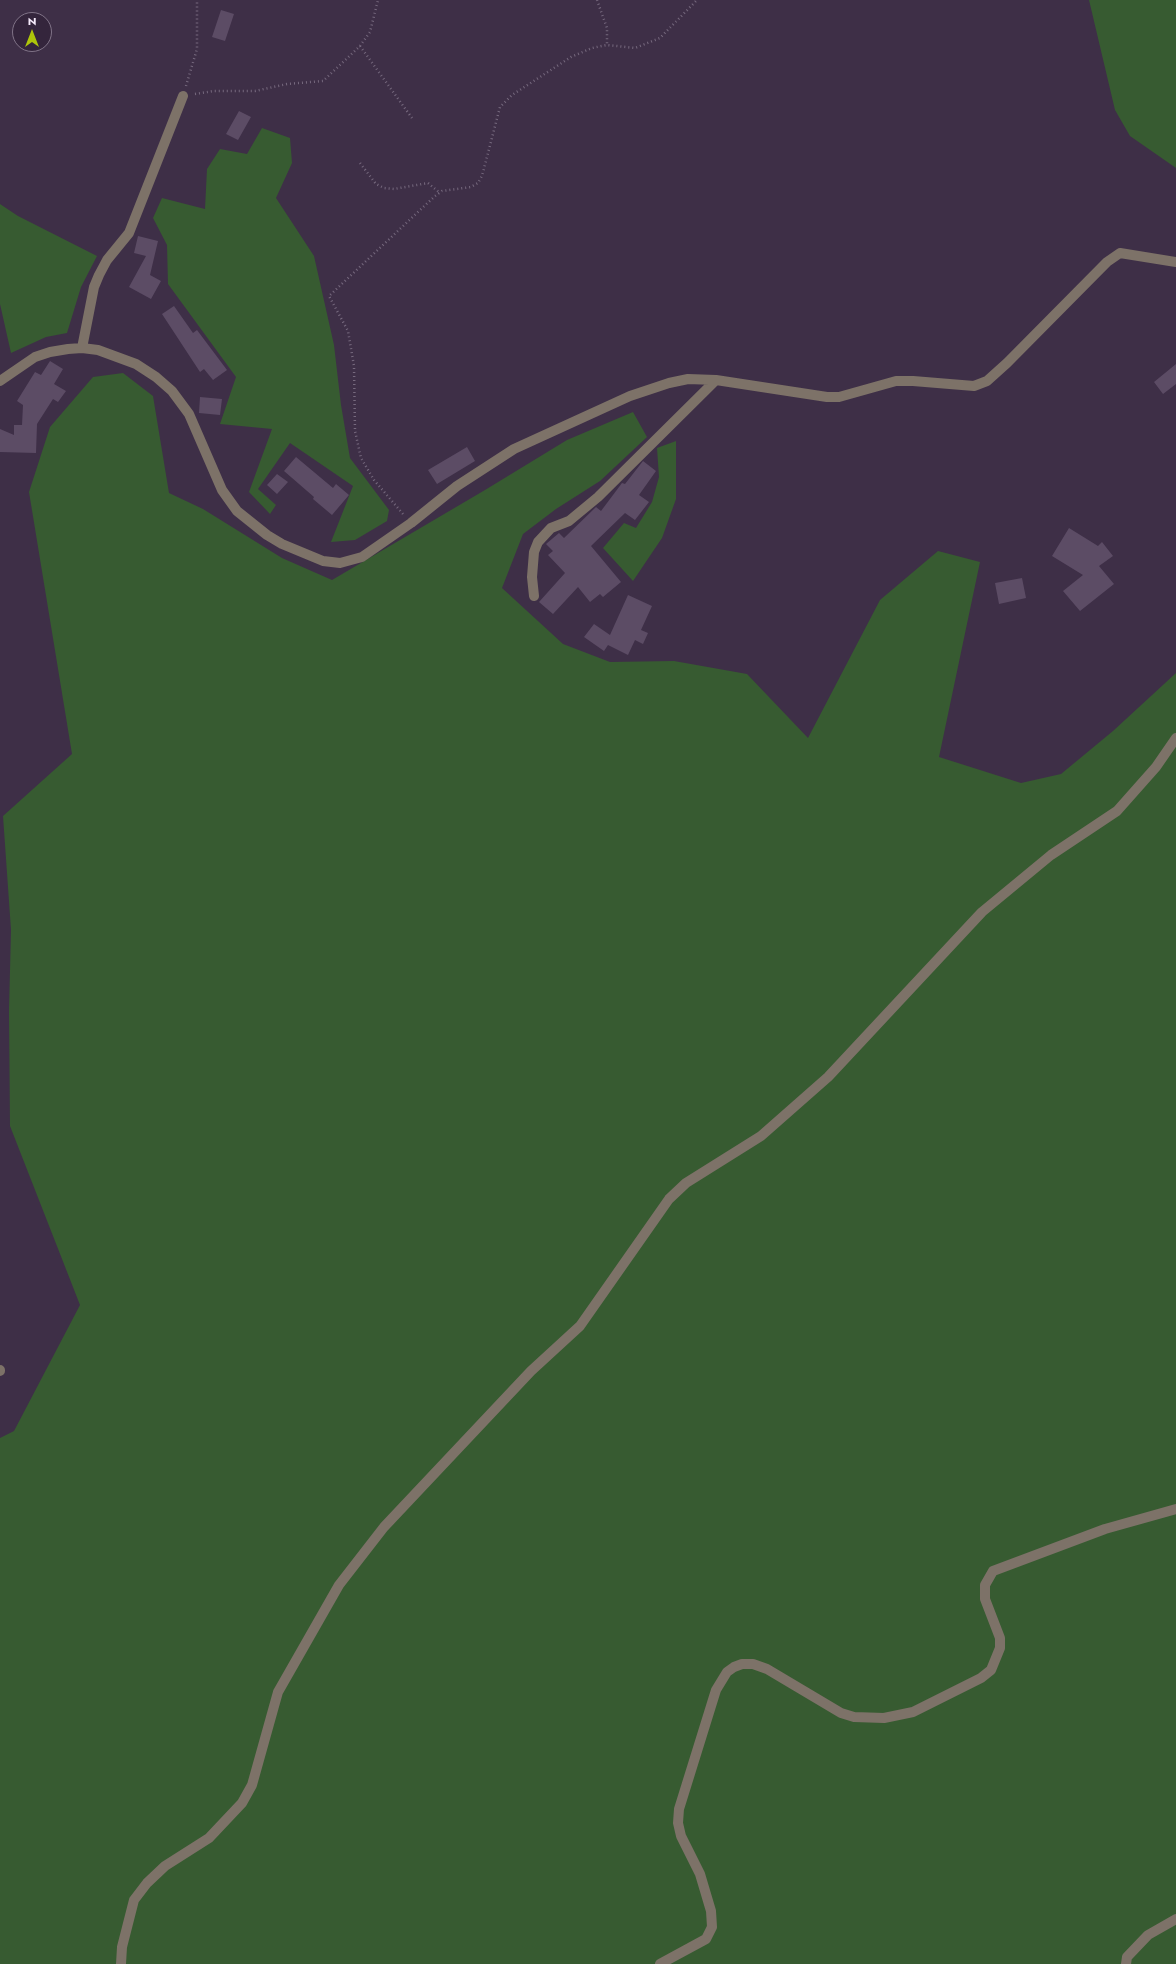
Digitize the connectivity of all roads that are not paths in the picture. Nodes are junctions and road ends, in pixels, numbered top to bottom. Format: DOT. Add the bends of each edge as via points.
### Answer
graph roads {
  1 [pos="182,96"];
  2 [pos="1176,262"];
  3 [pos="82,348"];
  4 [pos="716,380"];
  5 [pos="0,381"];
  6 [pos="534,596"];
  7 [pos="1176,738"];
  8 [pos="1176,1510"];
  9 [pos="1176,1919"];
  10 [pos="121,1964"];
  11 [pos="660,1964"];
  12 [pos="1126,1964"];
  1 -- 3 [label="street" via="129,234 107,260 94,287"];
  2 -- 4 [label="street" via="1120,253 1107,262 1007,363 981,385 896,382 828,397"];
  3 -- 4 [label="street" via="105,352 136,364 172,391 189,414 222,490 236,511 282,544 323,561 340,563 362,557 411,523 457,486 514,449 630,396 688,379"];
  3 -- 5 [label="street" via="50,352 36,357"];
  4 -- 6 [label="street" via="598,497 569,522 550,528 538,542 534,552 532,578"];
  7 -- 10 [label="street" via="1156,767 1117,811 1052,855 982,912 828,1076 761,1136 686,1183 669,1199 580,1326 531,1371 384,1527 339,1585 278,1692 252,1784 242,1803 209,1838 164,1866 147,1882 134,1900 122,1947"];
  8 -- 11 [label="street" via="1106,1529 993,1571 985,1585 985,1599 1000,1638 1000,1648 991,1670 981,1678 913,1712 884,1718 854,1717 841,1713 767,1669 753,1664 734,1667 716,1690 679,1809 678,1823 681,1836 700,1874 712,1916 712,1927 706,1939"];
  9 -- 12 [label="street" via="1148,1935 1127,1957"];
}
